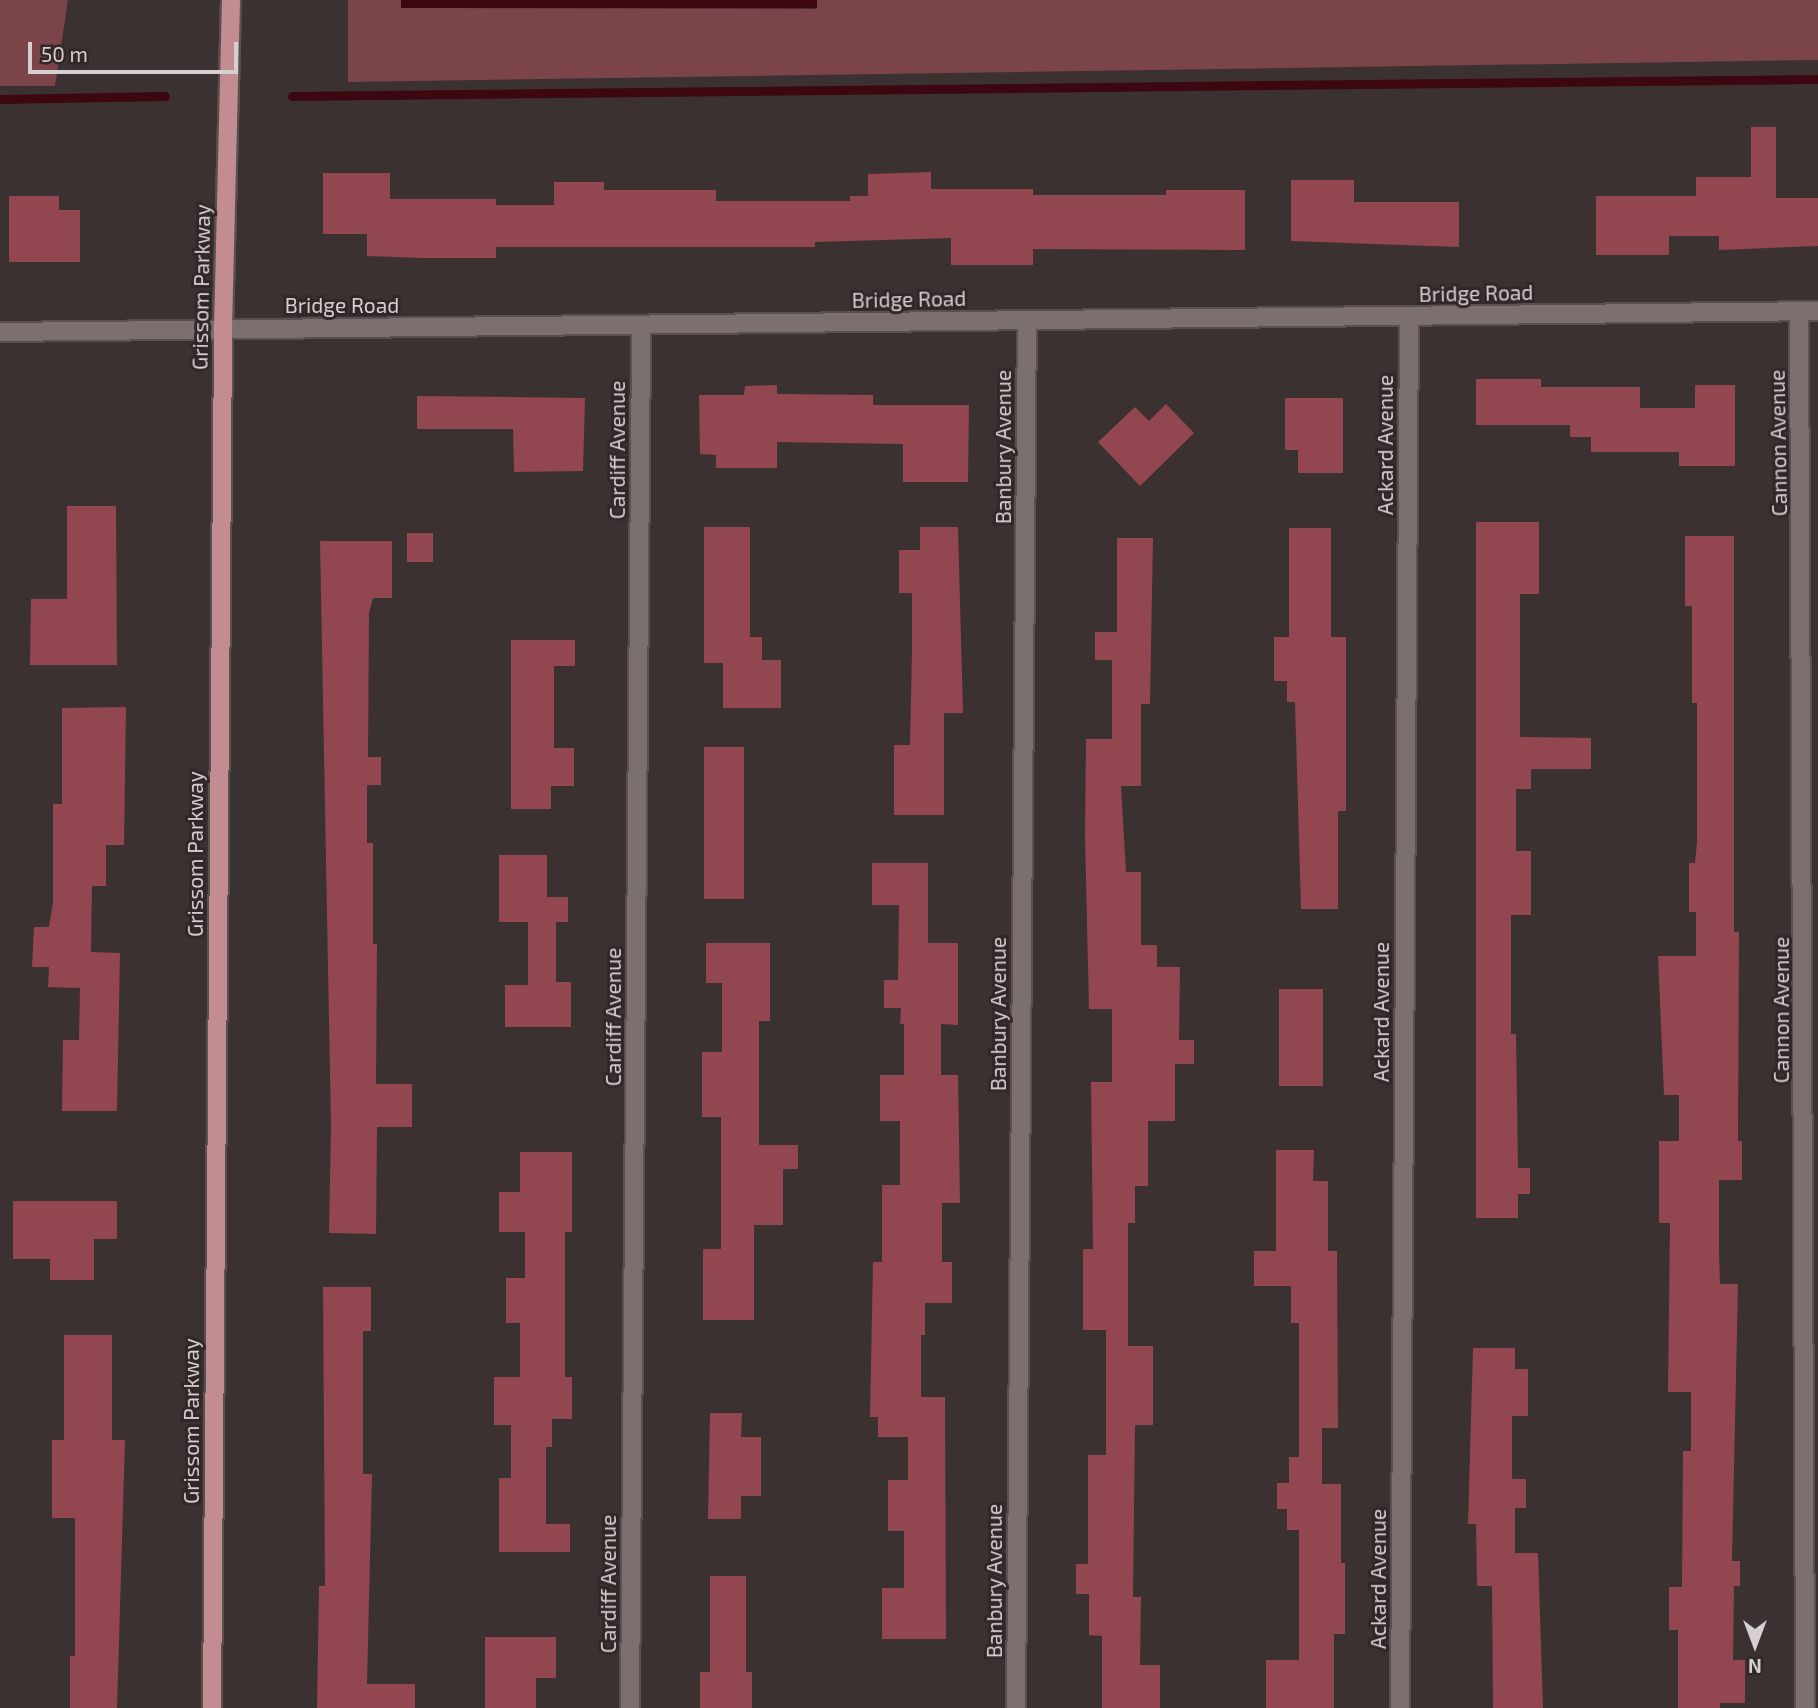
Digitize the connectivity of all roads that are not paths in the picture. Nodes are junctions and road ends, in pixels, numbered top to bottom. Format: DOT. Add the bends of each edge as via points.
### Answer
graph roads {
  1 [pos="231,0"];
  2 [pos="1800,311"];
  3 [pos="1818,311"];
  4 [pos="1409,317"];
  5 [pos="1027,320"];
  6 [pos="641,327"];
  7 [pos="223,328"];
  8 [pos="0,332"];
  9 [pos="1811,698"];
  10 [pos="212,1708"];
  11 [pos="630,1708"];
  12 [pos="1016,1708"];
  13 [pos="1400,1708"];
  14 [pos="1805,1708"];
  1 -- 7 [label="main road, Grissom Parkway"];
  2 -- 3 [label="street, Bridge Road"];
  2 -- 4 [label="street, Bridge Road"];
  2 -- 9 [label="street, Cannon Avenue"];
  4 -- 5 [label="street, Bridge Road"];
  4 -- 13 [label="street, Ackard Avenue"];
  5 -- 6 [label="street, Bridge Road"];
  5 -- 12 [label="street, Banbury Avenue"];
  6 -- 7 [label="street, Bridge Road"];
  6 -- 11 [label="street, Cardiff Avenue"];
  7 -- 8 [label="street, Bridge Road"];
  7 -- 10 [label="main road, Grissom Parkway"];
  9 -- 14 [label="street, Cannon Avenue"];
}
